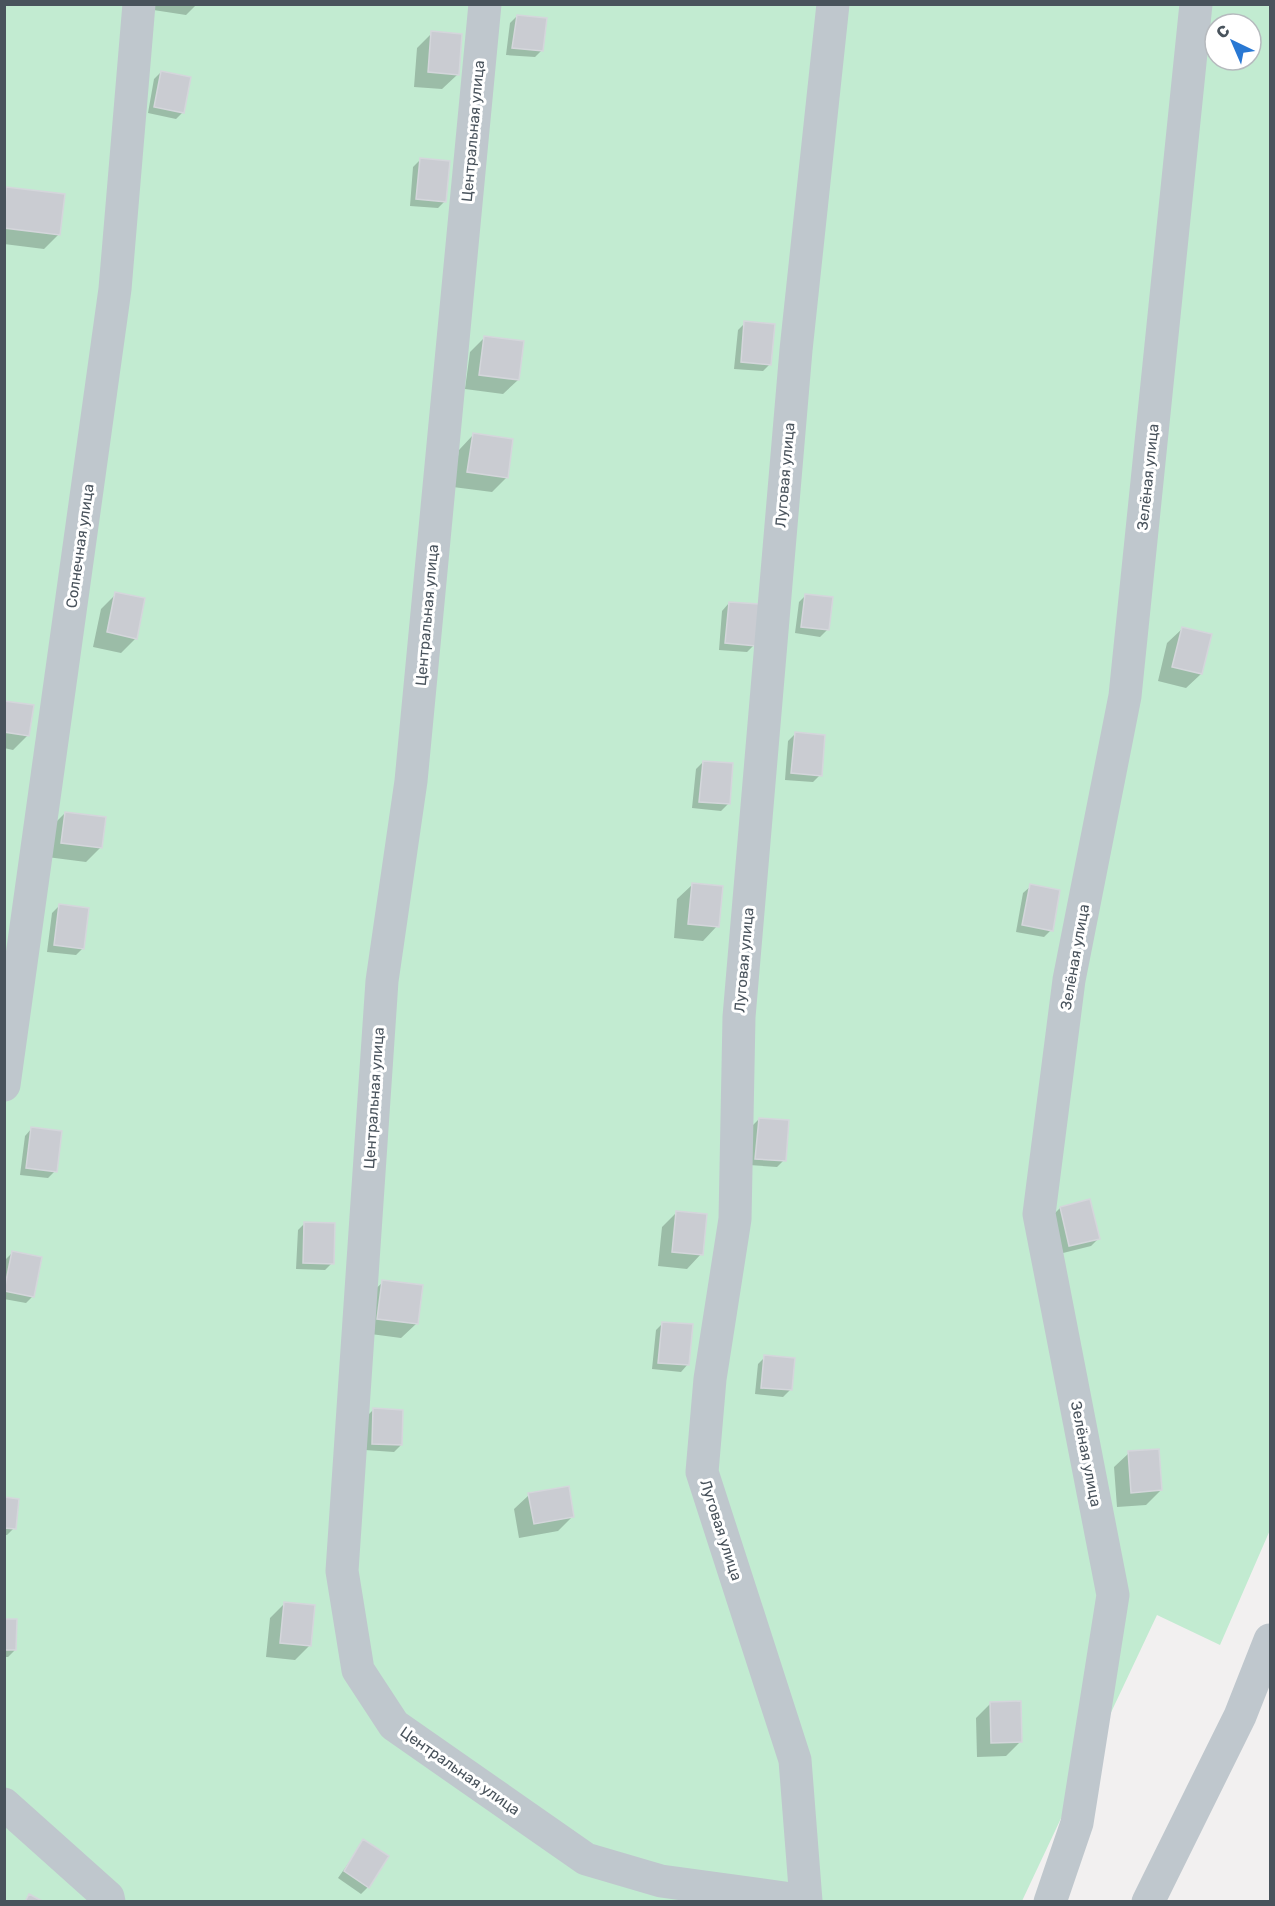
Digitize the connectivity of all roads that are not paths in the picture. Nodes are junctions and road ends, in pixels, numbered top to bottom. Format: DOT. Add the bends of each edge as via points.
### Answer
graph roads {
  1 [pos="139,4"];
  2 [pos="485,4"];
  3 [pos="832,4"];
  4 [pos="1196,4"];
  5 [pos="4,1085"];
  6 [pos="1270,1640"];
  7 [pos="4,1804"];
  8 [pos="807,1901"];
  9 [pos="109,1902"];
  10 [pos="1050,1902"];
  11 [pos="1148,1902"];
  1 -- 5 [label="street, Солнечная улица" via="115,290"];
  2 -- 8 [label="street, Центральная улица" via="411,781 382,981 342,1571 358,1670 394,1725 586,1859 661,1881"];
  3 -- 8 [label="street, Луговая улица" via="796,351 740,1005 735,1219 710,1379 702,1472 795,1760"];
  4 -- 10 [label="street, Зелёная улица" via="1125,696 1069,980 1039,1214 1113,1596 1077,1823"];
  6 -- 11 [label="street" via="1240,1716"];
  7 -- 9 [label="street"];
}
